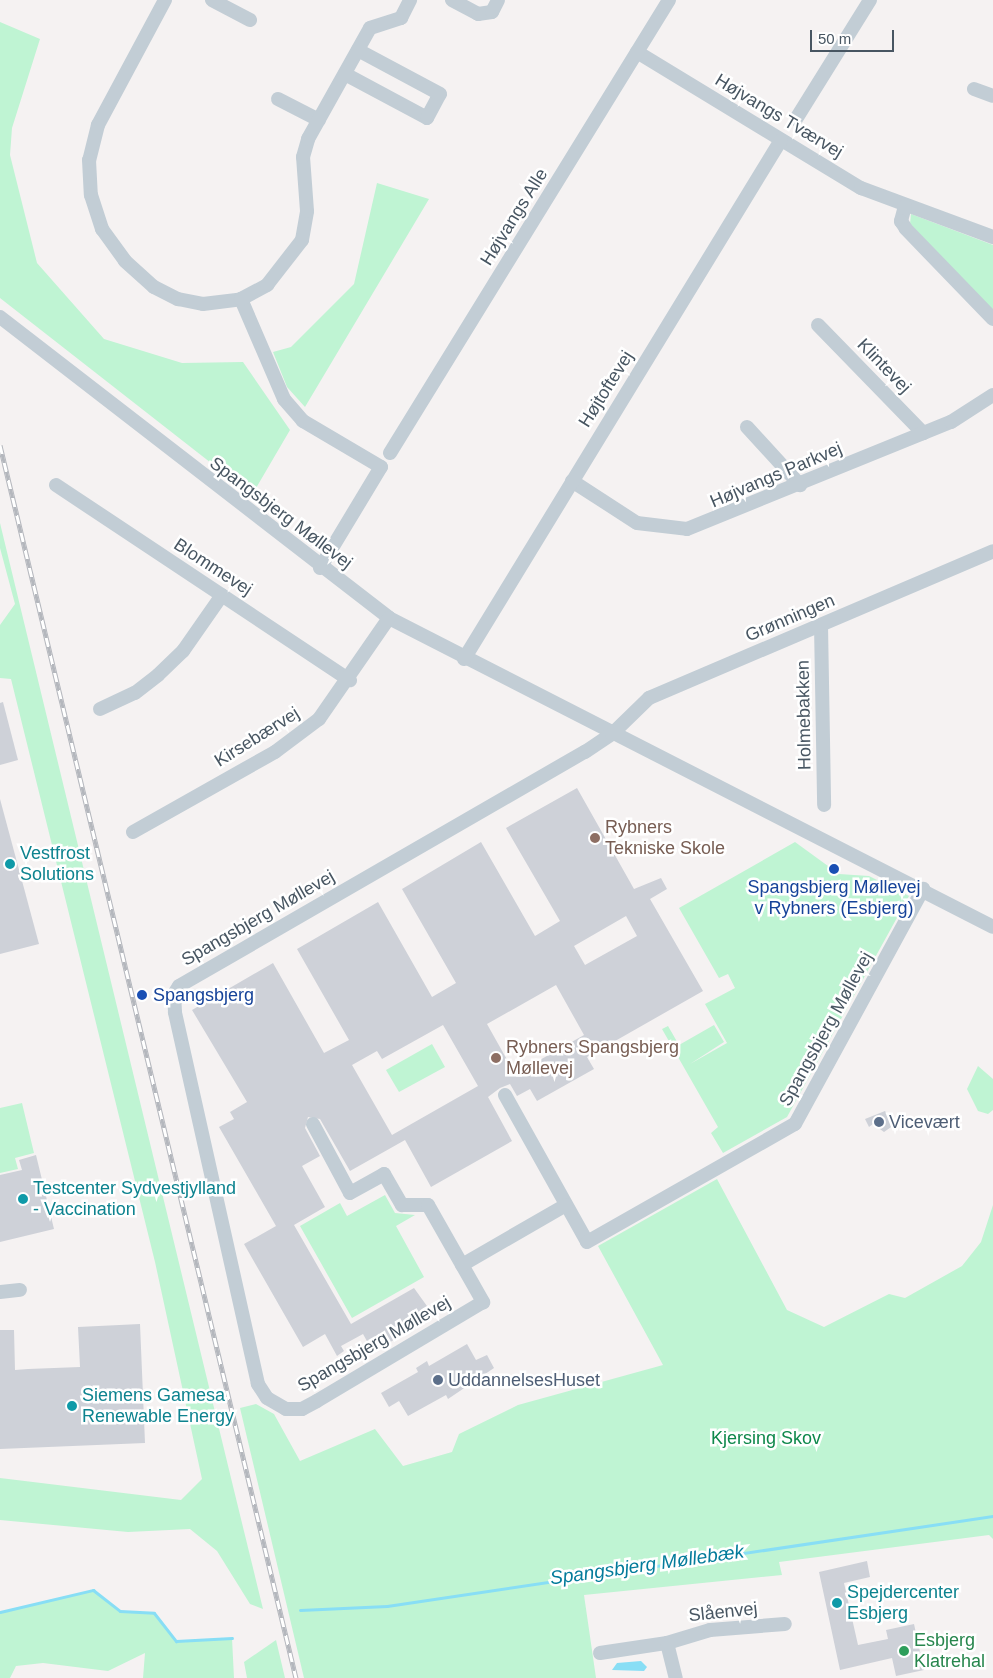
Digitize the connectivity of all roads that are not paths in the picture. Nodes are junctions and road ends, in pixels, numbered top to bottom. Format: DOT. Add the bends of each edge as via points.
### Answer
graph roads {
  1 [pos="165,0"];
  2 [pos="212,0"];
  3 [pos="410,0"];
  4 [pos="452,0"];
  5 [pos="498,0"];
  6 [pos="669,0"];
  7 [pos="870,0"];
  8 [pos="250,20"];
  9 [pos="358,50"];
  10 [pos="637,52"];
  11 [pos="344,74"];
  12 [pos="974,89"];
  13 [pos="993,96"];
  14 [pos="278,99"];
  15 [pos="796,119"];
  16 [pos="319,120"];
  17 [pos="782,140"];
  18 [pos="905,206"];
  19 [pos="993,238"];
  20 [pos="241,299"];
  21 [pos="0,318"];
  22 [pos="993,319"];
  23 [pos="818,325"];
  24 [pos="993,395"];
  25 [pos="747,427"];
  26 [pos="923,433"];
  27 [pos="390,453"];
  28 [pos="572,481"];
  29 [pos="56,485"];
  30 [pos="800,485"];
  31 [pos="993,551"];
  32 [pos="320,568"];
  33 [pos="222,595"];
  34 [pos="390,618"];
  35 [pos="821,626"];
  36 [pos="464,659"];
  37 [pos="350,680"];
  38 [pos="100,709"];
  39 [pos="612,734"];
  40 [pos="824,805"];
  41 [pos="133,832"];
  42 [pos="923,889"];
  43 [pos="993,926"];
  44 [pos="505,1095"];
  45 [pos="313,1124"];
  46 [pos="566,1204"];
  47 [pos="462,1265"];
  48 [pos="20,1290"];
  49 [pos="0,1292"];
  50 [pos="785,1624"];
  51 [pos="667,1643"];
  52 [pos="600,1652"];
  53 [pos="676,1678"];
  1 -- 20 [label="street" via="98,125 89,160 91,195 102,229 125,260 154,287 178,300 203,304"];
  2 -- 8 [label="street"];
  3 -- 9 [label="street" via="401,18 370,28"];
  4 -- 5 [label="street" via="478,14 492,12"];
  6 -- 10 [label="street, Højvangs Alle"];
  7 -- 15 [label="street"];
  9 -- 11 [label="street"];
  9 -- 11 [label="street" via="440,94 427,118"];
  10 -- 17 [label="street, Højvangs Tværvej"];
  10 -- 27 [label="street, Højvangs Alle"];
  11 -- 16 [label="street"];
  12 -- 13 [label="street"];
  14 -- 16 [label="street"];
  16 -- 20 [label="street" via="303,156 307,212 302,240 288,263 267,285"];
  17 -- 18 [label="street, Højvangs Tværvej" via="861,188"];
  17 -- 28 [label="street, Højtoftevej"];
  18 -- 19 [label="street, Højvangs Tværvej"];
  18 -- 22 [label="street" via="901,221 906,229"];
  20 -- 32 [label="street" via="284,400 303,421 381,468"];
  21 -- 32 [label="street, Spangsbjerg Møllevej"];
  23 -- 26 [label="street, Klintevej"];
  24 -- 26 [label="street, Højvangs Parkvej" via="979,407"];
  25 -- 30 [label="street"];
  26 -- 30 [label="street, Højvangs Parkvej"];
  28 -- 30 [label="street, Højvangs Parkvej" via="637,523 670,530 704,526"];
  28 -- 36 [label="street, Højtoftevej"];
  29 -- 33 [label="street, Blommevej"];
  31 -- 35 [label="street, Grønningen"];
  32 -- 34 [label="street, Spangsbjerg Møllevej"];
  33 -- 37 [label="street, Blommevej"];
  33 -- 38 [label="street" via="183,651 158,675 135,693"];
  34 -- 36 [label="street, Spangsbjerg Møllevej"];
  34 -- 37 [label="street, Kirsebærvej"];
  35 -- 39 [label="street, Grønningen" via="649,698"];
  35 -- 40 [label="street, Holmebakken"];
  36 -- 39 [label="street, Spangsbjerg Møllevej"];
  37 -- 41 [label="street, Kirsebærvej" via="319,720 275,752"];
  39 -- 42 [label="street, Spangsbjerg Møllevej" via="750,799"];
  39 -- 47 [label="street, Spangsbjerg Møllevej" via="196,976 174,994 258,1384 267,1398 286,1409 302,1409 483,1302"];
  42 -- 43 [label="street, Spangsbjerg Møllevej"];
  42 -- 46 [label="street, Spangsbjerg Møllevej" via="795,1124 587,1242"];
  44 -- 46 [label="street, Spangsbjerg Møllevej"];
  45 -- 47 [label="street, Spangsbjerg Møllevej" via="350,1193 384,1174 402,1205 428,1205"];
  46 -- 47 [label="street"];
  48 -- 49 [label="street"];
  50 -- 51 [label="street, Slåenvej" via="710,1630"];
  51 -- 52 [label="street, Slåenvej"];
  51 -- 53 [label="street"];
}
